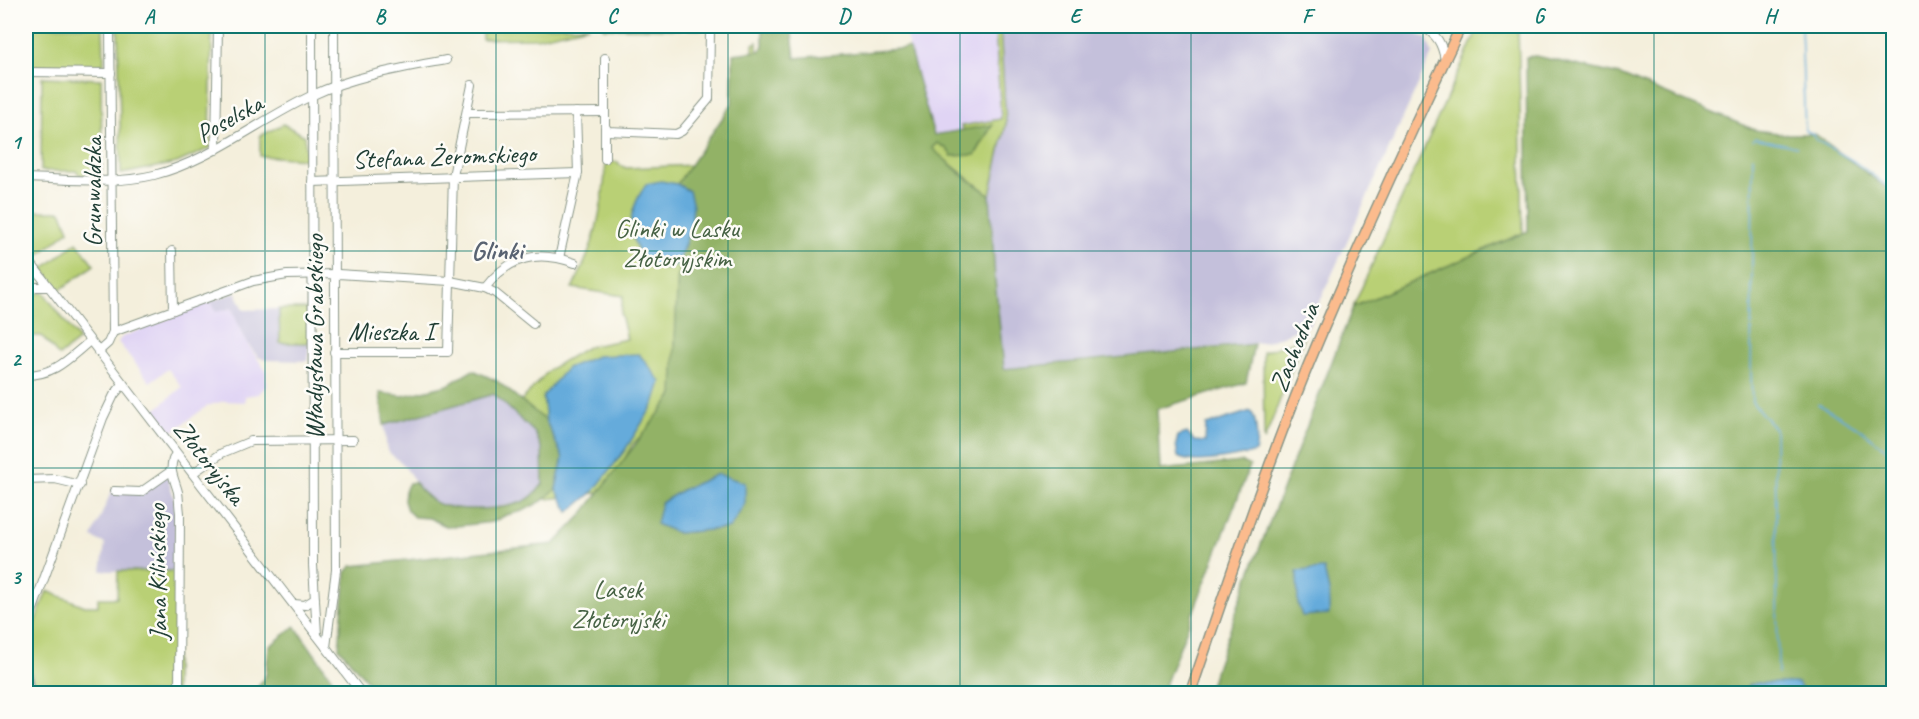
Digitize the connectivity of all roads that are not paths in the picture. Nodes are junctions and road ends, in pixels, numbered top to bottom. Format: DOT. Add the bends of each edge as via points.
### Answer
graph roads {
  1 [pos="110,26"];
  2 [pos="218,26"];
  3 [pos="312,26"];
  4 [pos="334,26"];
  5 [pos="715,26"];
  6 [pos="796,26"];
  7 [pos="810,26"];
  8 [pos="1422,26"];
  9 [pos="1461,26"];
  10 [pos="605,58"];
  11 [pos="446,60"];
  12 [pos="1445,60"];
  13 [pos="26,72"];
  14 [pos="111,73"];
  15 [pos="472,85"];
  16 [pos="334,87"];
  17 [pos="312,96"];
  18 [pos="576,112"];
  19 [pos="605,112"];
  20 [pos="467,113"];
  21 [pos="604,126"];
  22 [pos="216,150"];
  23 [pos="604,159"];
  24 [pos="578,173"];
  25 [pos="453,176"];
  26 [pos="26,178"];
  27 [pos="113,180"];
  28 [pos="312,182"];
  29 [pos="334,182"];
  30 [pos="172,251"];
  31 [pos="26,257"];
  32 [pos="559,258"];
  33 [pos="575,263"];
  34 [pos="313,274"];
  35 [pos="334,274"];
  36 [pos="450,280"];
  37 [pos="26,287"];
  38 [pos="49,287"];
  39 [pos="485,288"];
  40 [pos="173,310"];
  41 [pos="533,324"];
  42 [pos="113,332"];
  43 [pos="90,341"];
  44 [pos="98,352"];
  45 [pos="334,352"];
  46 [pos="26,375"];
  47 [pos="123,384"];
  48 [pos="313,440"];
  49 [pos="335,440"];
  50 [pos="353,440"];
  51 [pos="176,453"];
  52 [pos="171,471"];
  53 [pos="192,473"];
  54 [pos="26,480"];
  55 [pos="80,484"];
  56 [pos="114,491"];
  57 [pos="315,599"];
  58 [pos="294,604"];
  59 [pos="26,628"];
  60 [pos="317,635"];
  61 [pos="326,647"];
  62 [pos="26,672"];
  63 [pos="30,693"];
  64 [pos="179,693"];
  65 [pos="362,693"];
  66 [pos="1190,693"];
  1 -- 14 [label="street, Grunwaldzka"];
  2 -- 22 [label="street"];
  3 -- 17 [label="street, Władysława Grabskiego"];
  4 -- 16 [label="street, Władysława Grabskiego"];
  5 -- 21 [label="street" via="710,30 709,99 682,131 608,131"];
  6 -- 7 [label="street"];
  8 -- 12 [label="street" via="1439,40"];
  9 -- 12 [label="main road, Zachodnia"];
  10 -- 19 [label="street"];
  11 -- 16 [label="street, Poselska"];
  12 -- 66 [label="main road, Zachodnia" via="1305,374 1256,500"];
  13 -- 14 [label="street"];
  14 -- 27 [label="street, Grunwaldzka"];
  15 -- 20 [label="street"];
  16 -- 17 [label="street, Poselska"];
  16 -- 29 [label="street, Władysława Grabskiego"];
  17 -- 22 [label="street, Poselska"];
  17 -- 28 [label="street, Władysława Grabskiego"];
  18 -- 19 [label="street"];
  18 -- 20 [label="street"];
  18 -- 24 [label="street"];
  19 -- 21 [label="street"];
  20 -- 25 [label="street"];
  21 -- 23 [label="street"];
  22 -- 27 [label="street, Poselska" via="151,176"];
  24 -- 25 [label="street, Stefana Żeromskiego"];
  24 -- 32 [label="street"];
  25 -- 29 [label="street, Stefana Żeromskiego"];
  25 -- 36 [label="street"];
  26 -- 27 [label="street, Poselska"];
  27 -- 42 [label="street, Grunwaldzka"];
  28 -- 29 [label="street, Stefana Żeromskiego"];
  28 -- 34 [label="street, Władysława Grabskiego"];
  29 -- 35 [label="street, Władysława Grabskiego"];
  30 -- 40 [label="street"];
  31 -- 38 [label="street, Złotoryjska"];
  32 -- 33 [label="street"];
  32 -- 39 [label="street" via="518,260 495,275"];
  34 -- 35 [label="street"];
  34 -- 40 [label="street" via="253,281"];
  34 -- 48 [label="street, Władysława Grabskiego"];
  35 -- 36 [label="street"];
  35 -- 45 [label="street, Władysława Grabskiego"];
  36 -- 39 [label="street"];
  36 -- 45 [label="street, Mieszka I" via="448,352"];
  37 -- 38 [label="street"];
  38 -- 43 [label="street, Złotoryjska"];
  39 -- 41 [label="street"];
  40 -- 42 [label="street"];
  42 -- 44 [label="street"];
  43 -- 44 [label="street, Złotoryjska"];
  43 -- 46 [label="street" via="52,371"];
  44 -- 47 [label="street, Złotoryjska"];
  45 -- 49 [label="street, Władysława Grabskiego"];
  47 -- 51 [label="street, Złotoryjska"];
  47 -- 55 [label="street" via="114,394"];
  48 -- 49 [label="street"];
  48 -- 53 [label="street" via="243,443"];
  48 -- 57 [label="street, Władysława Grabskiego"];
  49 -- 50 [label="street"];
  49 -- 61 [label="street, Władysława Grabskiego" via="336,583"];
  51 -- 52 [label="street, Jana Kilińskiego"];
  51 -- 53 [label="street, Złotoryjska"];
  52 -- 56 [label="street" via="141,492"];
  52 -- 64 [label="street, Jana Kilińskiego" via="180,513"];
  53 -- 58 [label="street, Złotoryjska"];
  54 -- 55 [label="street" via="55,479"];
  55 -- 59 [label="street"];
  57 -- 58 [label="street"];
  57 -- 60 [label="street, Władysława Grabskiego"];
  58 -- 60 [label="street, Złotoryjska"];
  60 -- 61 [label="street, Złotoryjska"];
  61 -- 65 [label="street, Złotoryjska"];
  62 -- 63 [label="street"];
}
